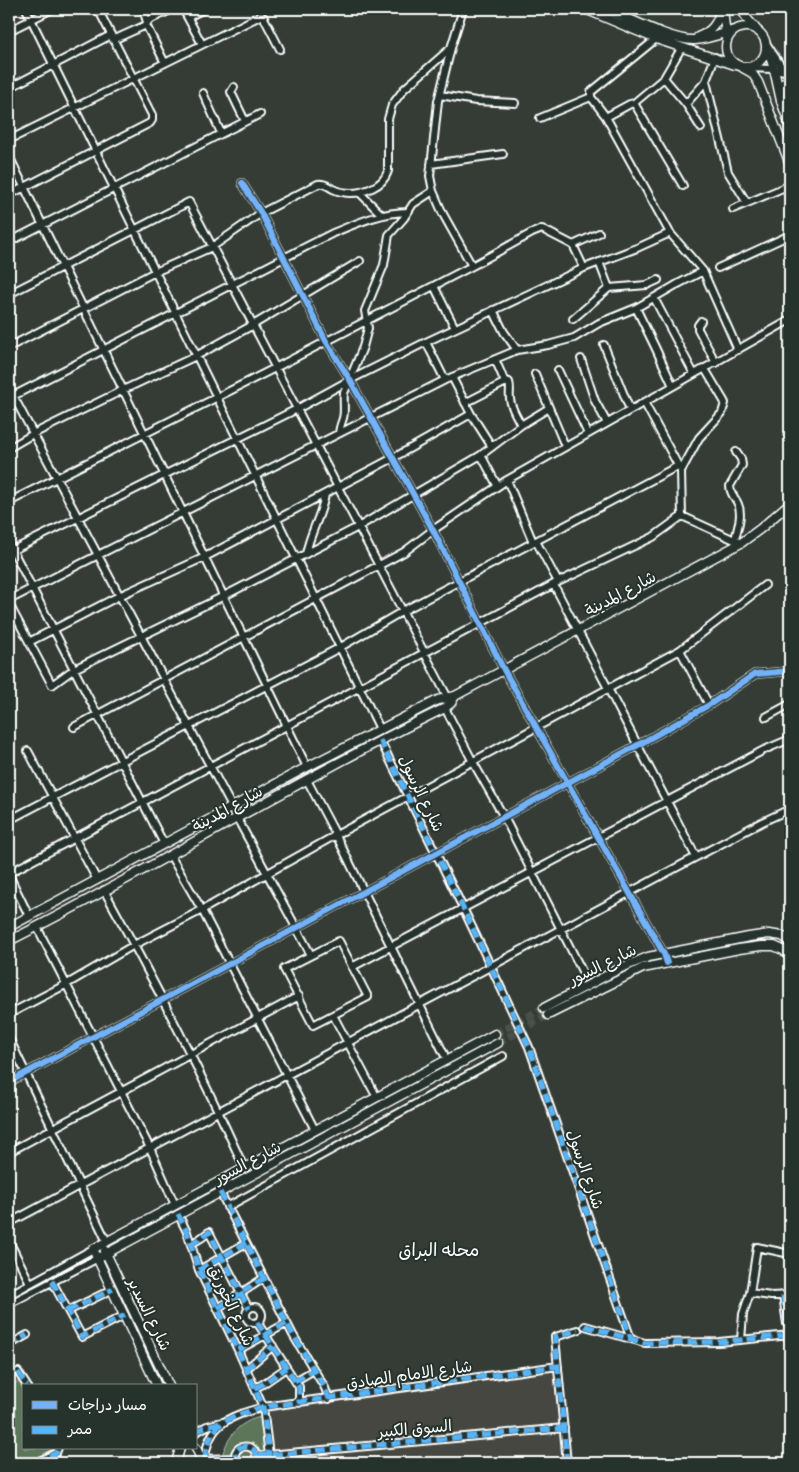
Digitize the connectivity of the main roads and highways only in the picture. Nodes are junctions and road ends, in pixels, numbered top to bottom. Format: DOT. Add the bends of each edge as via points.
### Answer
graph roads {
  1 [pos="585,9"];
  2 [pos="606,9"];
  3 [pos="722,9"];
  4 [pos="741,9"];
  5 [pos="740,28"];
  6 [pos="726,32"];
  7 [pos="761,34"];
  8 [pos="766,43"];
  9 [pos="684,44"];
  10 [pos="726,46"];
  11 [pos="740,66"];
  12 [pos="789,74"];
  13 [pos="781,101"];
  14 [pos="790,126"];
  15 [pos="790,164"];
  16 [pos="790,503"];
  17 [pos="449,701"];
  18 [pos="9,927"];
  19 [pos="9,941"];
  20 [pos="790,941"];
  21 [pos="790,956"];
  22 [pos="495,1034"];
  23 [pos="498,1043"];
  24 [pos="104,1243"];
  25 [pos="94,1249"];
  26 [pos="106,1253"];
  27 [pos="98,1258"];
  28 [pos="153,1352"];
  29 [pos="144,1357"];
  30 [pos="156,1384"];
  31 [pos="168,1384"];
  32 [pos="179,1450"];
  33 [pos="197,1450"];
  34 [pos="176,1463"];
  35 [pos="203,1463"];
  1 -- 9 [label="main road" via="656,39"];
  2 -- 9 [label="main road"];
  3 -- 6 [label="main road"];
  3 -- 9 [label="main road" via="710,30"];
  4 -- 7 [label="main road"];
  5 -- 6 [label="main road"];
  5 -- 7 [label="main road" via="752,28"];
  5 -- 10 [label="main road" via="729,36"];
  6 -- 9 [label="main road"];
  6 -- 10 [label="main road"];
  7 -- 8 [label="main road"];
  8 -- 11 [label="main road" via="766,52 761,60 754,66"];
  8 -- 13 [label="main road"];
  9 -- 11 [label="main road"];
  10 -- 11 [label="main road" via="728,56"];
  11 -- 15 [label="main road" via="752,72 758,82"];
  12 -- 13 [label="main road" via="781,90"];
  13 -- 14 [label="main road"];
  16 -- 17 [label="main road, شارع المدينة" via="760,529"];
  17 -- 18 [label="main road, شارع المدينة" via="438,700 380,729"];
  17 -- 19 [label="main road, شارع المدينة"];
  20 -- 21 [label="main road, شارع السور" via="769,934 641,960 546,1012 636,971 667,963 768,945"];
  22 -- 24 [label="main road, شارع السور"];
  23 -- 26 [label="main road, شارع السور"];
  24 -- 25 [label="main road, شارع السور"];
  24 -- 26 [label="main road, شارع السدير"];
  25 -- 27 [label="main road, شارع السدير"];
  26 -- 27 [label="main road, شارع السور"];
  26 -- 28 [label="main road, شارع السدير"];
  27 -- 29 [label="main road, شارع السدير"];
  28 -- 29 [label="main road"];
  28 -- 31 [label="main road, شارع السدير"];
  29 -- 30 [label="main road, شارع السدير"];
  32 -- 34 [label="main road"];
  33 -- 35 [label="main road"];
}
